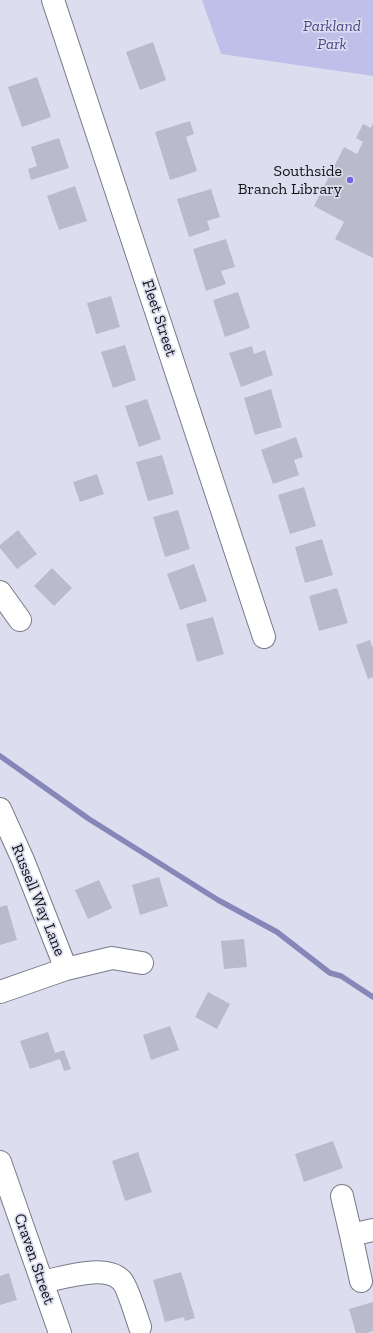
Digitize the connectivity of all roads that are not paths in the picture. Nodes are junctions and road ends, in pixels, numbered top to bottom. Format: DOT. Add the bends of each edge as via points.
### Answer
graph roads {
  1 [pos="53,0"];
  2 [pos="0,592"];
  3 [pos="20,620"];
  4 [pos="264,637"];
  5 [pos="0,808"];
  6 [pos="142,962"];
  7 [pos="66,969"];
  8 [pos="0,992"];
  9 [pos="0,1162"];
  10 [pos="342,1196"];
  11 [pos="373,1230"];
  12 [pos="351,1235"];
  13 [pos="361,1281"];
  14 [pos="42,1282"];
  15 [pos="140,1327"];
  16 [pos="55,1332"];
  1 -- 4 [label="street, Fleet Street"];
  2 -- 3 [label="street"];
  5 -- 7 [label="street, Russell Way Lane"];
  6 -- 7 [label="street" via="112,958"];
  7 -- 8 [label="street"];
  9 -- 14 [label="street, Craven Street"];
  10 -- 12 [label="street"];
  11 -- 12 [label="street"];
  12 -- 13 [label="street"];
  14 -- 15 [label="street" via="87,1273 115,1275 123,1282"];
  14 -- 16 [label="street, Craven Street"];
}
